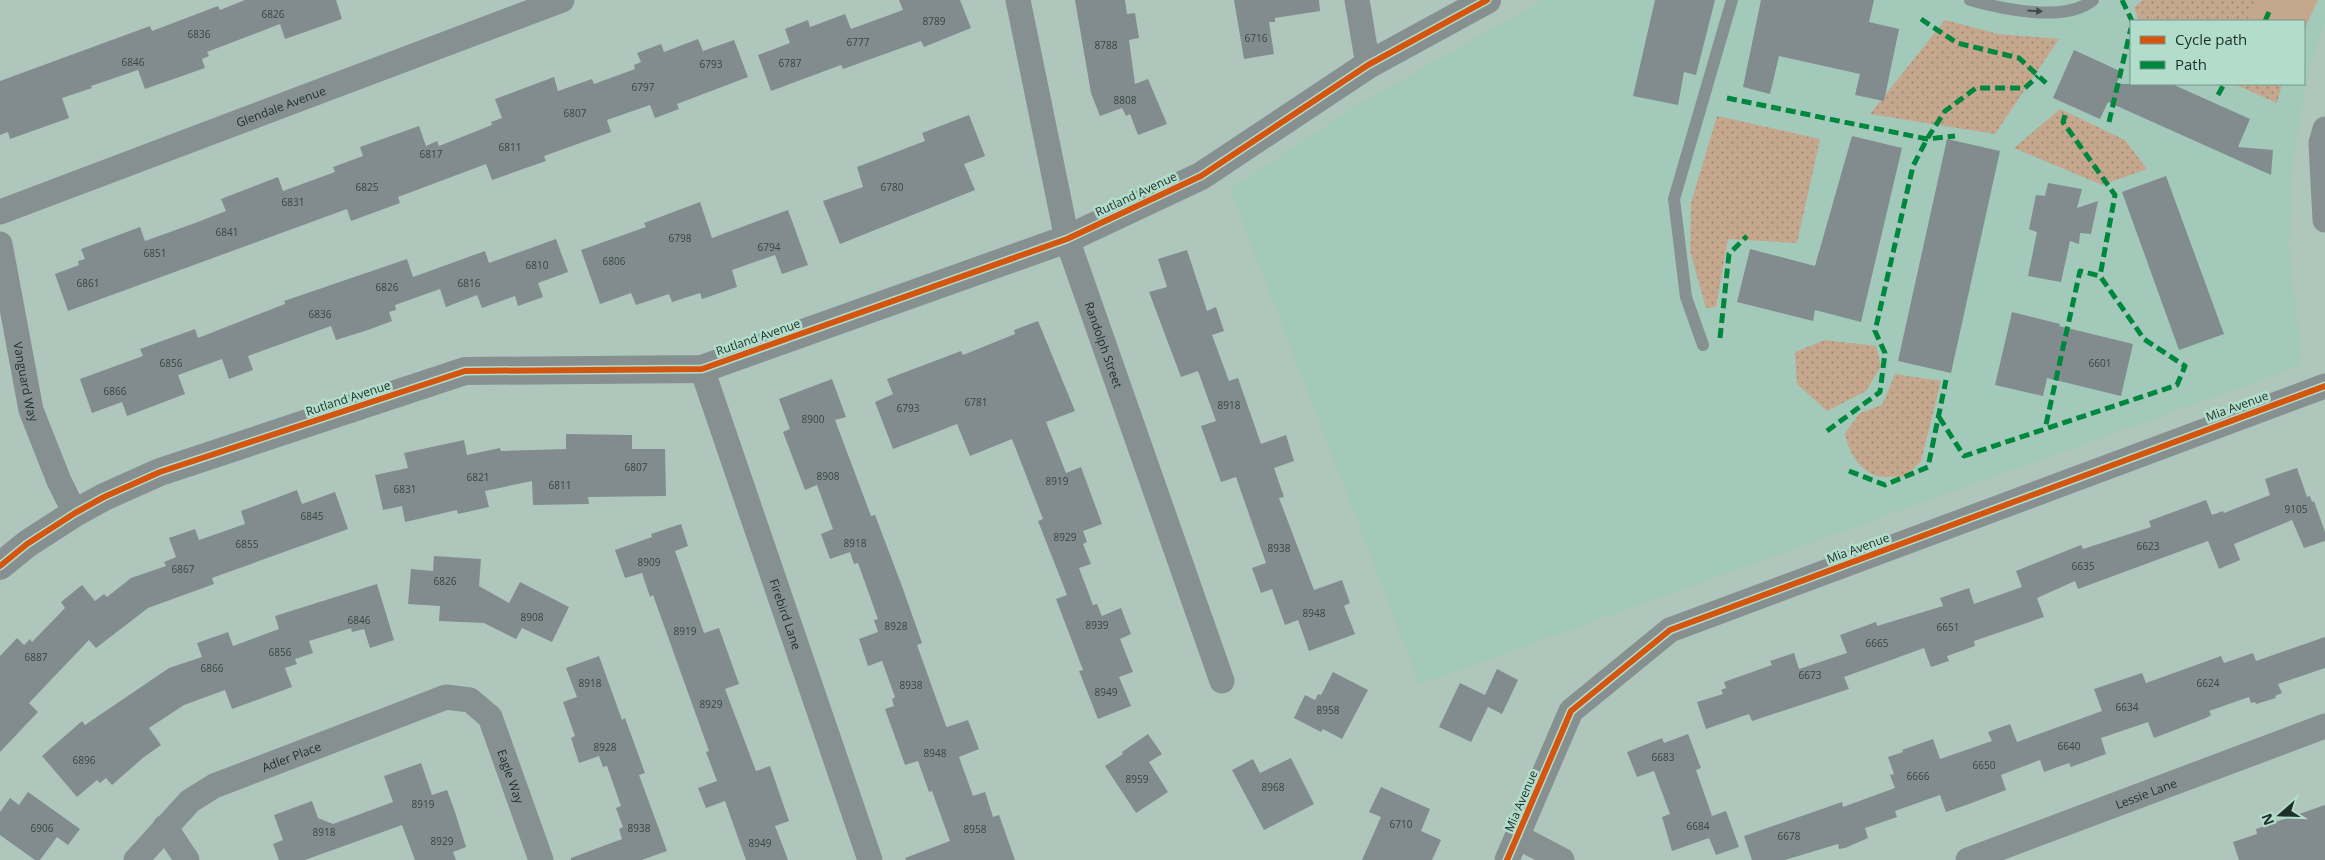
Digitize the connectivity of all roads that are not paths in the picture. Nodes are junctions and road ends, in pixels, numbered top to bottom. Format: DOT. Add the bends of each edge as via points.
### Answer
graph roads {
  1 [pos="562,0"];
  2 [pos="1018,0"];
  3 [pos="1356,0"];
  4 [pos="1487,0"];
  5 [pos="1732,0"];
  6 [pos="1970,0"];
  7 [pos="2093,0"];
  8 [pos="1368,65"];
  9 [pos="2325,129"];
  10 [pos="0,212"];
  11 [pos="2325,220"];
  12 [pos="1067,239"];
  13 [pos="0,244"];
  14 [pos="1704,344"];
  15 [pos="702,368"];
  16 [pos="2325,386"];
  17 [pos="75,513"];
  18 [pos="0,566"];
  19 [pos="1222,681"];
  20 [pos="470,700"];
  21 [pos="2325,726"];
  22 [pos="165,827"];
  23 [pos="1518,837"];
  24 [pos="136,860"];
  25 [pos="187,860"];
  26 [pos="541,860"];
  27 [pos="870,860"];
  28 [pos="1507,860"];
  29 [pos="1562,860"];
  30 [pos="1968,860"];
  1 -- 10 [label="street, Glendale Avenue"];
  2 -- 12 [label="street, Randolph Street"];
  3 -- 8 [label="street"];
  4 -- 8 [label="street, Rutland Avenue"];
  5 -- 14 [label="lane" via="1674,199 1686,297"];
  6 -- 7 [label="lane, one-way" via="2037,12 2067,11"];
  8 -- 12 [label="street, Rutland Avenue" via="1201,176"];
  9 -- 11 [label="street" via="2321,143"];
  12 -- 15 [label="street, Rutland Avenue"];
  12 -- 19 [label="street, Randolph Street"];
  13 -- 17 [label="street, Vanguard Way" via="31,410"];
  15 -- 17 [label="street, Rutland Avenue" via="465,370 160,472"];
  15 -- 27 [label="street, Firebird Lane"];
  16 -- 23 [label="street, Mia Avenue" via="1670,630 1571,711"];
  17 -- 18 [label="street, Rutland Avenue"];
  20 -- 22 [label="street, Adler Place" via="446,697 214,786 190,801"];
  20 -- 26 [label="street, Eagle Way" via="490,717"];
  21 -- 30 [label="street, Lessie Lane"];
  22 -- 24 [label="street, Adler Place"];
  22 -- 25 [label="street"];
  23 -- 28 [label="street, Mia Avenue"];
  23 -- 29 [label="street"];
}
